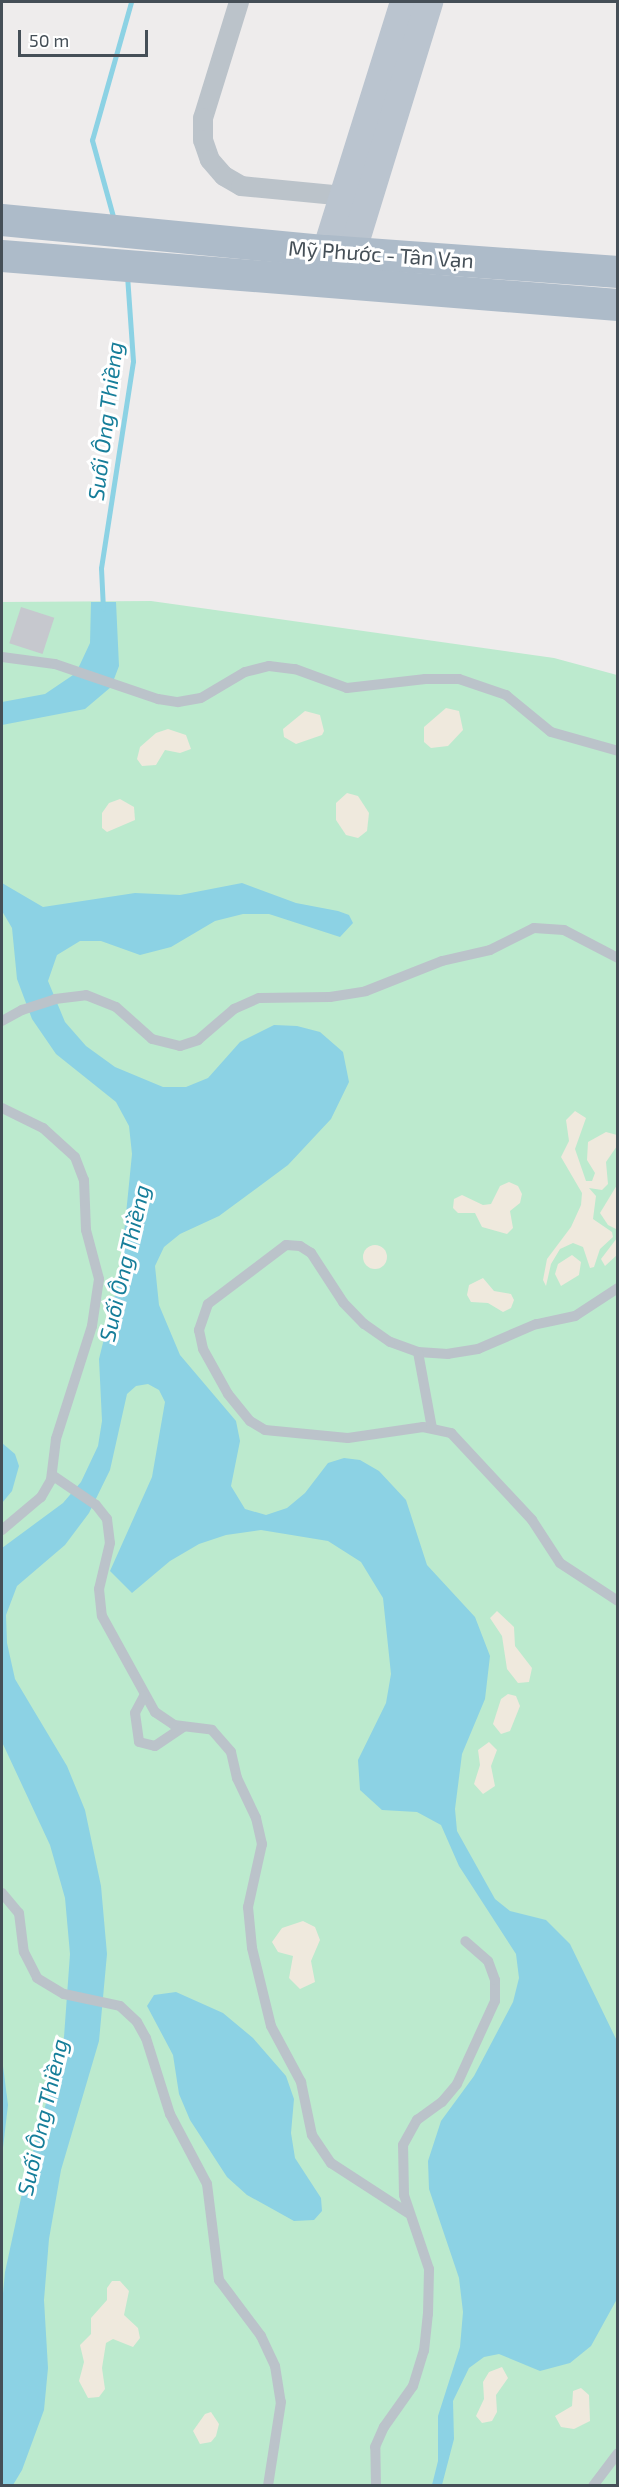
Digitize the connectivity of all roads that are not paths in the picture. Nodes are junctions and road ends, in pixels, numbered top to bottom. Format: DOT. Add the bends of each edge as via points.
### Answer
graph roads {
  1 [pos="239,2"];
  2 [pos="405,2"];
  3 [pos="429,2"];
  4 [pos="344,196"];
  5 [pos="2,220"];
  6 [pos="339,252"];
  7 [pos="2,256"];
  8 [pos="618,272"];
  9 [pos="618,305"];
  10 [pos="2,657"];
  11 [pos="618,751"];
  12 [pos="618,958"];
  13 [pos="2,1021"];
  14 [pos="2,1108"];
  15 [pos="618,1288"];
  16 [pos="418,1352"];
  17 [pos="432,1428"];
  18 [pos="52,1475"];
  19 [pos="2,1530"];
  20 [pos="618,1601"];
  21 [pos="144,1696"];
  22 [pos="183,1727"];
  23 [pos="2,1893"];
  24 [pos="465,1941"];
  25 [pos="408,2213"];
  26 [pos="618,2453"];
  27 [pos="268,2486"];
  28 [pos="376,2486"];
  29 [pos="594,2486"];
  1 -- 4 [label="street" via="203,118 203,140 210,160 224,176 241,186"];
  2 -- 4 [label="street"];
  3 -- 6 [label="street"];
  4 -- 6 [label="street"];
  5 -- 6 [label="main road, Mỹ Phước - Tân Vạn"];
  6 -- 8 [label="main road, Mỹ Phước - Tân Vạn"];
  7 -- 9 [label="main road, Mỹ Phước - Tân Vạn"];
  10 -- 11 [label="lane" via="38,660 158,699 188,701 214,693 245,672 269,666 295,669 347,688 459,679 506,695 551,732"];
  12 -- 13 [label="lane" via="564,930 534,928 490,950 442,961 366,991 330,997 259,998 234,1009 198,1040 180,1046 152,1039 116,1007 97,997 55,999"];
  14 -- 18 [label="lane" via="43,1128 75,1157 84,1179 86,1230 97,1266 97,1306 56,1439"];
  15 -- 16 [label="lane" via="575,1316 536,1324 478,1349 448,1354"];
  16 -- 17 [label="lane"];
  16 -- 17 [label="lane" via="390,1342 364,1324 343,1302 311,1253 293,1245 278,1247 214,1298 203,1311 198,1330 203,1349 228,1394 250,1421 265,1430 356,1438"];
  17 -- 20 [label="lane" via="451,1433 467,1446 488,1476 532,1520 551,1552 570,1573"];
  18 -- 19 [label="lane" via="41,1497"];
  18 -- 21 [label="lane" via="96,1505 107,1519 110,1535 100,1576 102,1616"];
  21 -- 22 [label="lane" via="159,1716"];
  21 -- 22 [label="lane" via="135,1713 139,1742 155,1746"];
  22 -- 25 [label="lane" via="213,1730 227,1743 243,1795 260,1831 261,1857 250,1894 249,1934 271,2026 301,2082 312,2135 332,2163"];
  23 -- 27 [label="lane" via="20,1913 30,1970 44,1984 127,2011 146,2038 170,2114 207,2184 219,2280 261,2336 275,2366 281,2402"];
  24 -- 25 [label="lane" via="488,1961 495,1980 495,2001 457,2084 442,2102 417,2120 406,2136 401,2176"];
  25 -- 28 [label="lane" via="429,2270 428,2323 413,2386 375,2447"];
  26 -- 29 [label="lane"];
}
